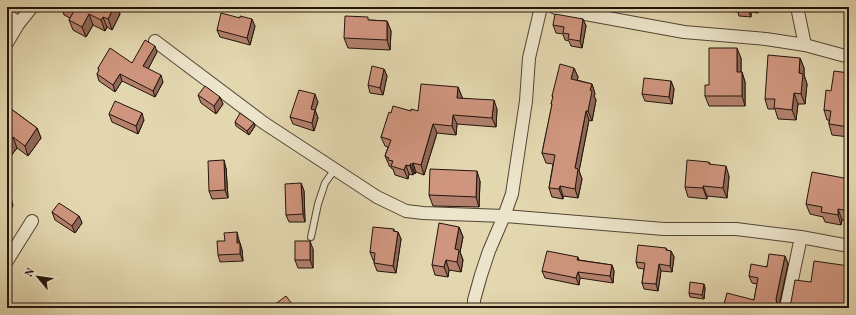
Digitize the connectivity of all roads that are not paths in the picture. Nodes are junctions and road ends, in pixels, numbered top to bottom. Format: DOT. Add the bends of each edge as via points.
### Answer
graph roads {
  1 [pos="32,7"];
  2 [pos="541,7"];
  3 [pos="554,7"];
  4 [pos="797,7"];
  5 [pos="7,15"];
  6 [pos="20,23"];
  7 [pos="155,41"];
  8 [pos="7,43"];
  9 [pos="805,45"];
  10 [pos="849,57"];
  11 [pos="335,169"];
  12 [pos="504,216"];
  13 [pos="32,221"];
  14 [pos="801,237"];
  15 [pos="312,238"];
  16 [pos="849,246"];
  17 [pos="7,261"];
  18 [pos="474,308"];
  19 [pos="786,308"];
  1 -- 6 [label="street"];
  2 -- 12 [label="street" via="529,58 526,101 512,194"];
  3 -- 9 [label="street" via="684,32"];
  4 -- 9 [label="street"];
  5 -- 6 [label="street"];
  6 -- 8 [label="street"];
  7 -- 11 [label="street" via="264,123"];
  9 -- 10 [label="street"];
  11 -- 12 [label="street" via="377,197 406,211"];
  11 -- 15 [label="lane" via="325,183"];
  12 -- 14 [label="street" via="664,229 736,229"];
  12 -- 18 [label="street" via="481,275"];
  13 -- 17 [label="street"];
  14 -- 16 [label="street"];
  14 -- 19 [label="street"];
}
